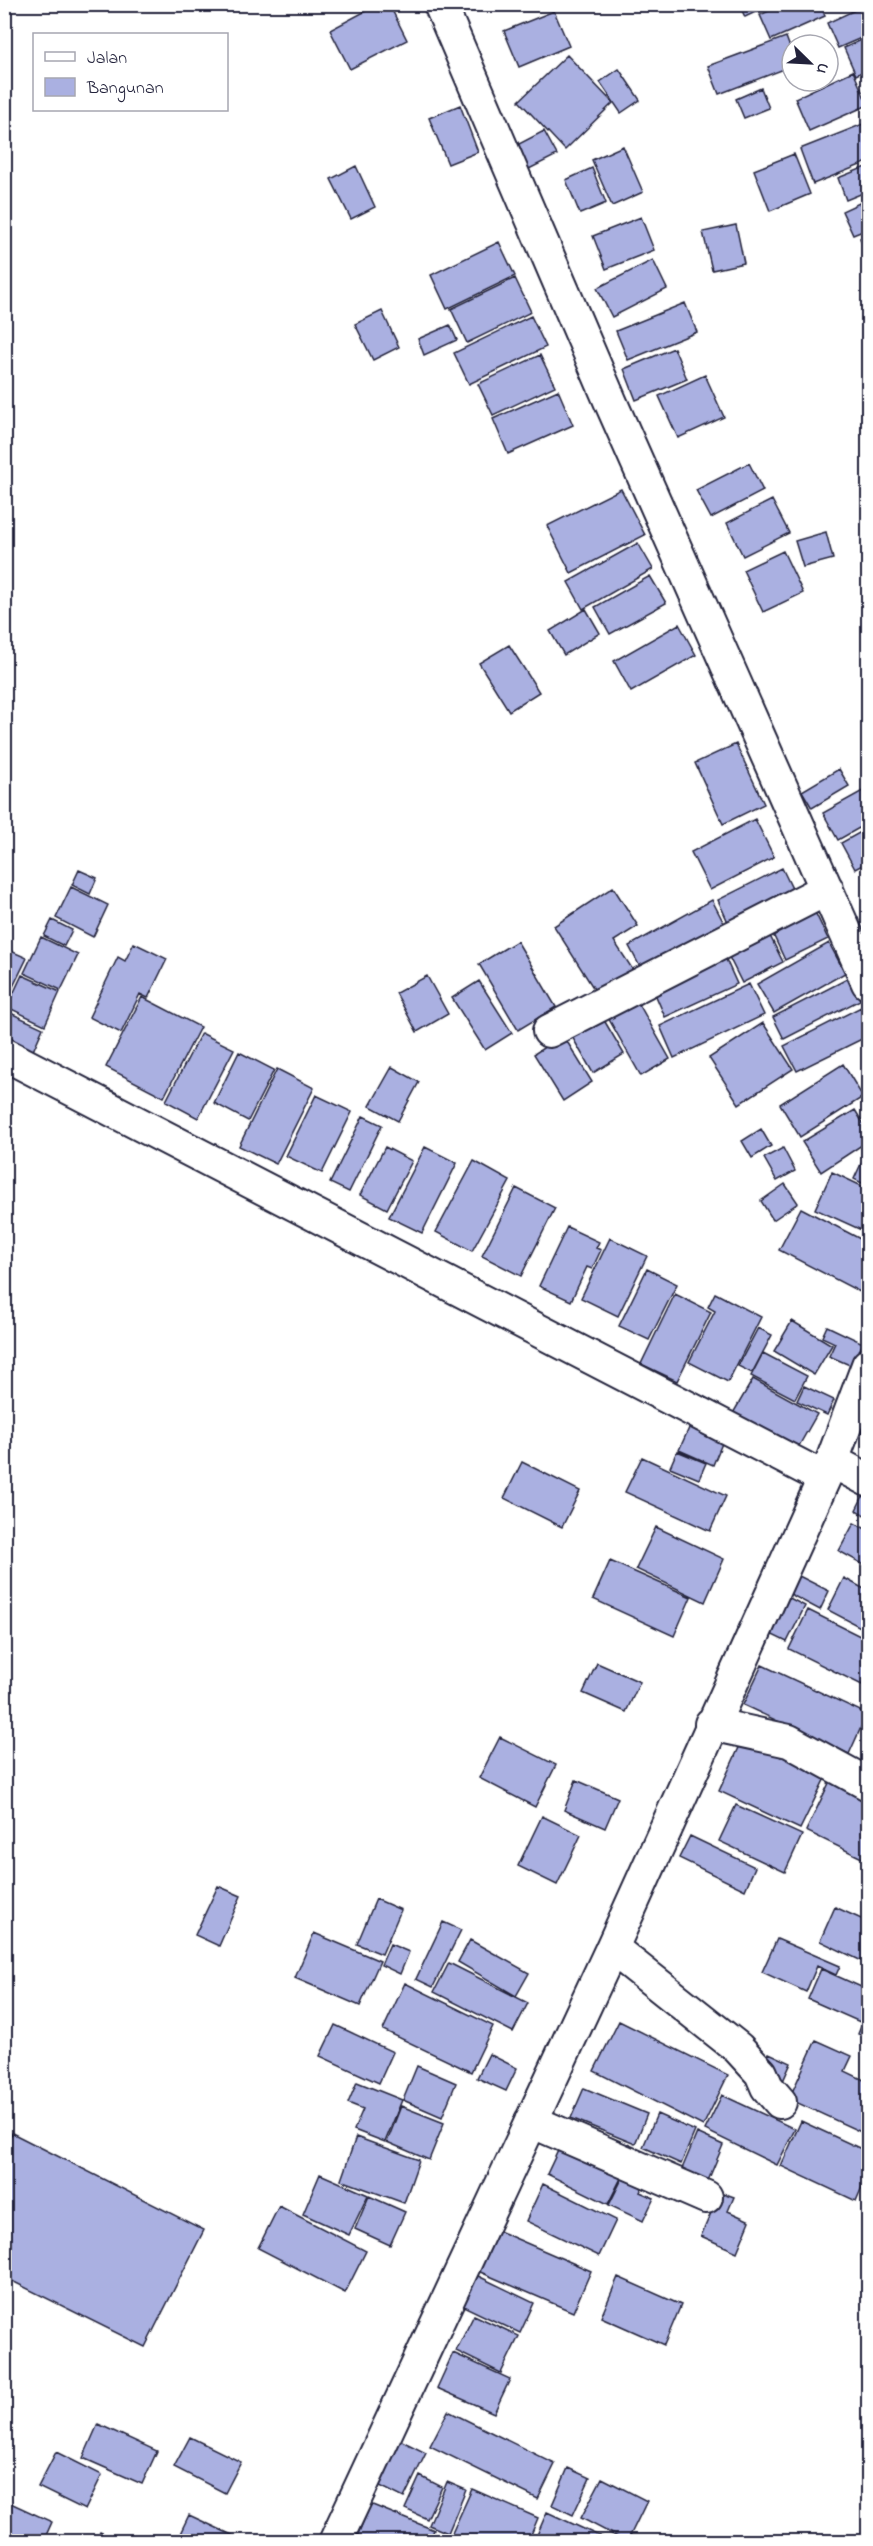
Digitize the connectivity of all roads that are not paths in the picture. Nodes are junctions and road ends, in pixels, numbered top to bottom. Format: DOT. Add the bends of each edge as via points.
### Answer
graph roads {
  1 [pos="440,4"];
  2 [pos="827,889"];
  3 [pos="868,983"];
  4 [pos="549,1031"];
  5 [pos="4,1054"];
  6 [pos="868,1365"];
  7 [pos="828,1470"];
  8 [pos="868,1480"];
  9 [pos="711,1724"];
  10 [pos="868,1784"];
  11 [pos="612,1948"];
  12 [pos="780,2102"];
  13 [pos="531,2121"];
  14 [pos="706,2197"];
  15 [pos="335,2541"];
  1 -- 2 [label="street" via="611,403"];
  2 -- 3 [label="street"];
  2 -- 4 [label="street"];
  5 -- 7 [label="street"];
  6 -- 7 [label="street"];
  7 -- 8 [label="street"];
  7 -- 9 [label="street"];
  9 -- 10 [label="street" via="789,1741"];
  9 -- 11 [label="street"];
  11 -- 12 [label="street" via="738,2048"];
  11 -- 13 [label="street"];
  13 -- 14 [label="street"];
  13 -- 15 [label="street"];
}
